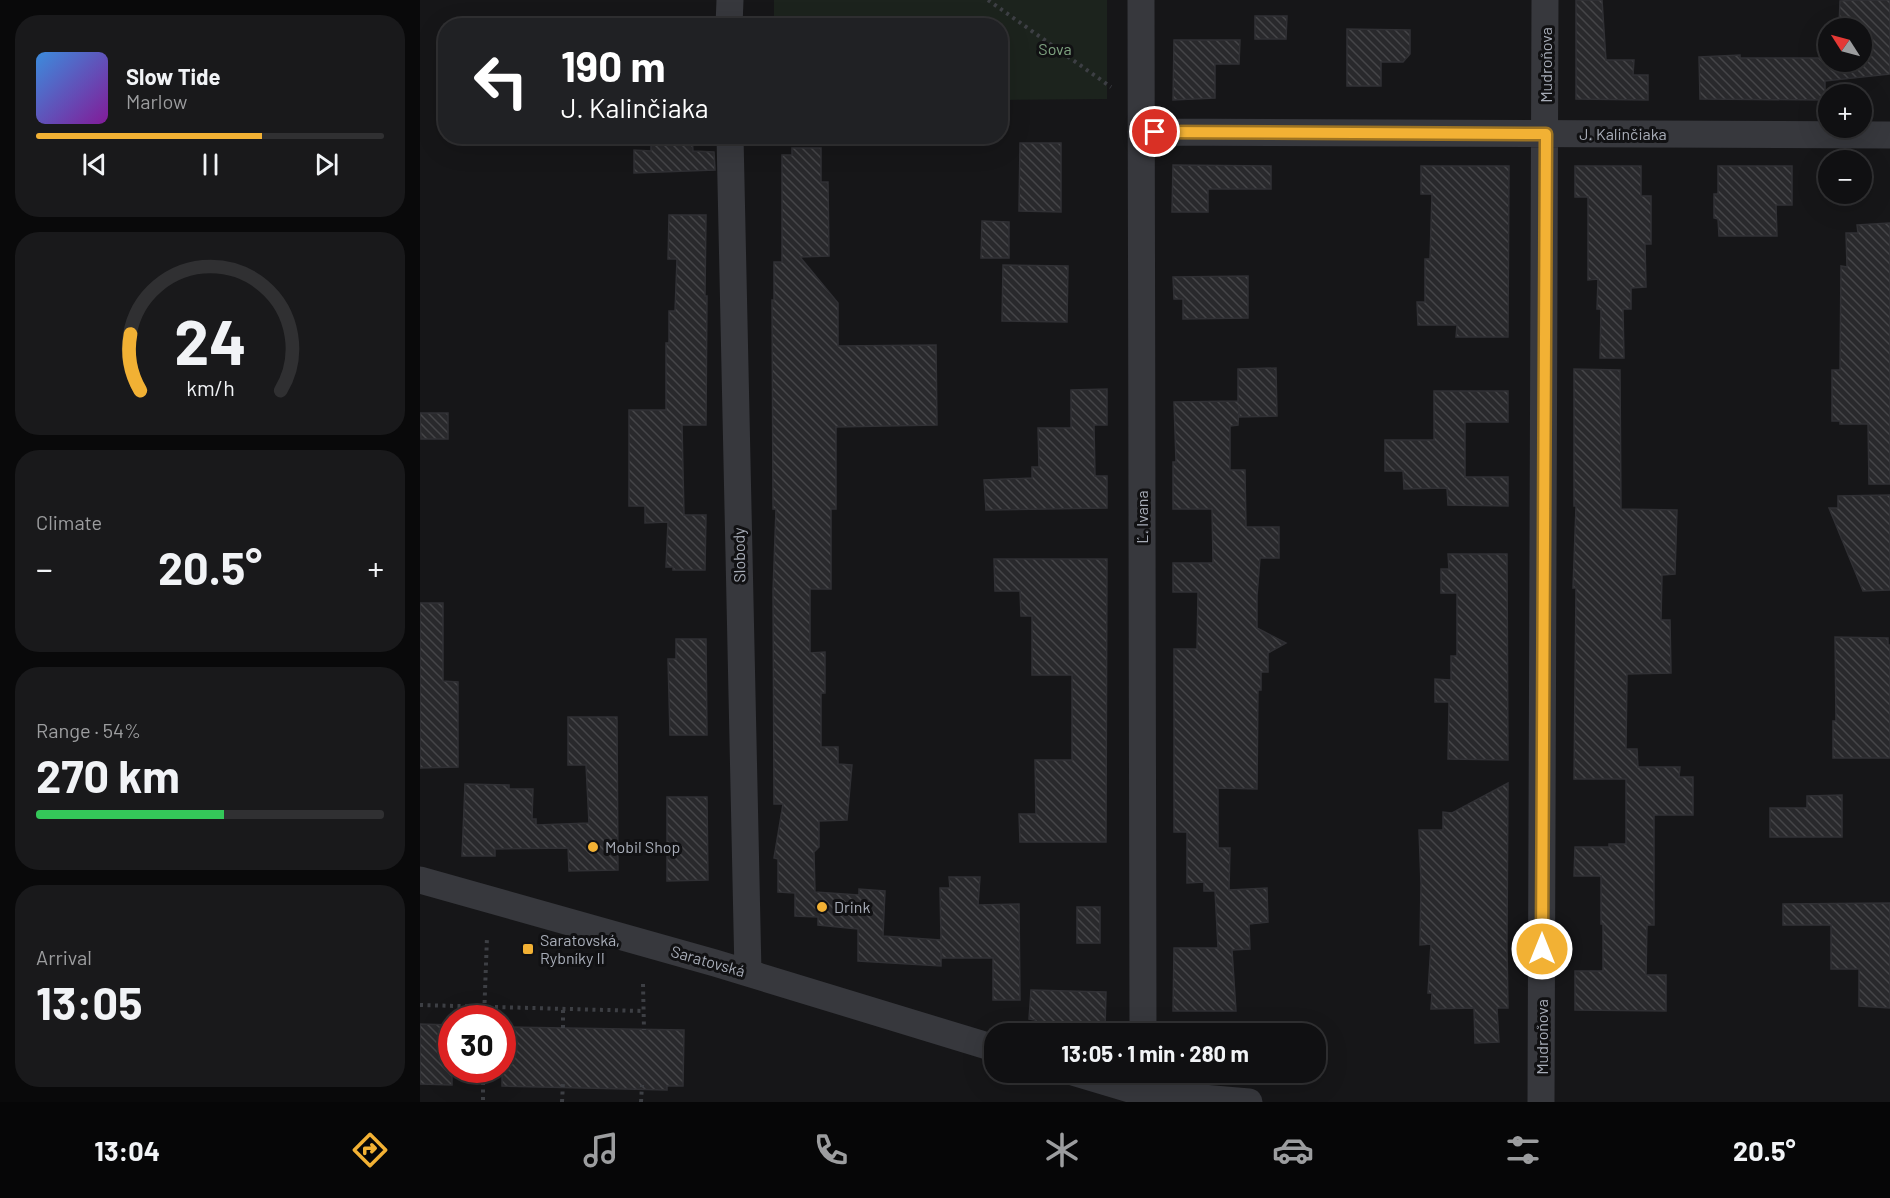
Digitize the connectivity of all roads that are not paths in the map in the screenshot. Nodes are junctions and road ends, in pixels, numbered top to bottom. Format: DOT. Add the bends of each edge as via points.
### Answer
graph roads {
  1 [pos="730,0"];
  2 [pos="1141,0"];
  3 [pos="1545,0"];
  4 [pos="729,18"];
  5 [pos="1141,132"];
  6 [pos="1546,134"];
  7 [pos="1890,135"];
  8 [pos="730,144"];
  9 [pos="420,880"];
  10 [pos="748,973"];
  11 [pos="1143,1023"];
  12 [pos="984,1045"];
  13 [pos="1118,1083"];
  14 [pos="1143,1089"];
  15 [pos="1248,1102"];
  16 [pos="1541,1102"];
  1 -- 4 [label="street"];
  2 -- 5 [label="street, Ľ. Ivana"];
  3 -- 6 [label="street, Mudroňova"];
  5 -- 6 [label="street, J. Kalinčiaka"];
  5 -- 11 [label="street, Ľ. Ivana"];
  6 -- 7 [label="street, J. Kalinčiaka"];
  6 -- 16 [label="street, Mudroňova"];
  8 -- 10 [label="street, Slobody"];
  9 -- 10 [label="street, Saratovská"];
  10 -- 12 [label="street, Saratovská"];
  13 -- 14 [label="street"];
  14 -- 15 [label="street"];
}
